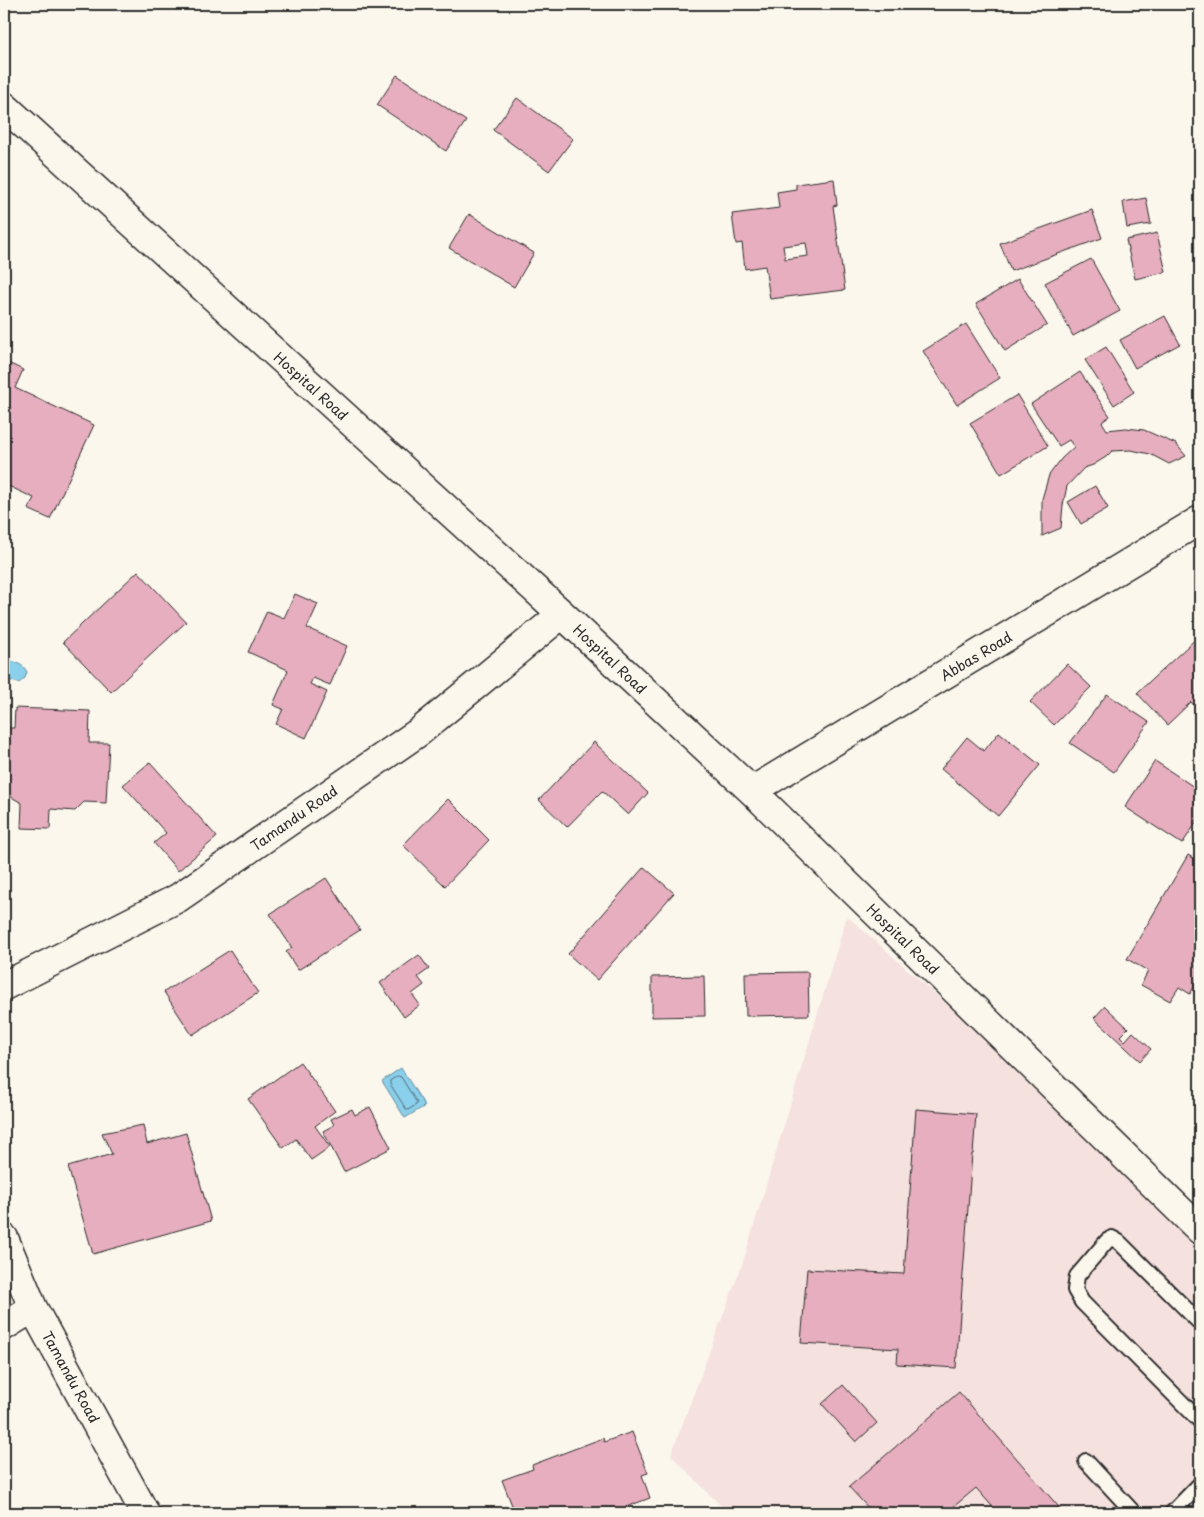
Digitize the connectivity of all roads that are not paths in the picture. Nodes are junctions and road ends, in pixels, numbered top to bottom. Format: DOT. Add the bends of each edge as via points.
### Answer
graph roads {
  1 [pos="4,106"];
  2 [pos="1200,520"];
  3 [pos="562,614"];
  4 [pos="752,791"];
  5 [pos="4,986"];
  6 [pos="1200,1230"];
  7 [pos="4,1238"];
  8 [pos="33,1308"];
  9 [pos="1200,1323"];
  10 [pos="4,1326"];
  11 [pos="1200,1421"];
  12 [pos="1086,1461"];
  13 [pos="1200,1484"];
  14 [pos="145,1513"];
  15 [pos="1134,1513"];
  16 [pos="1172,1513"];
  1 -- 3 [label="street, Hospital Road"];
  2 -- 4 [label="street, Abbas Road"];
  3 -- 4 [label="street, Hospital Road"];
  3 -- 5 [label="street, Tamandu Road" via="419,732 178,898"];
  4 -- 6 [label="street, Hospital Road"];
  7 -- 8 [label="street, Tamandu Road"];
  8 -- 10 [label="street"];
  8 -- 14 [label="street, Tamandu Road"];
  9 -- 11 [label="lane" via="1112,1238 1077,1276 1075,1290 1082,1302"];
  12 -- 15 [label="lane"];
  13 -- 16 [label="lane"];
}
